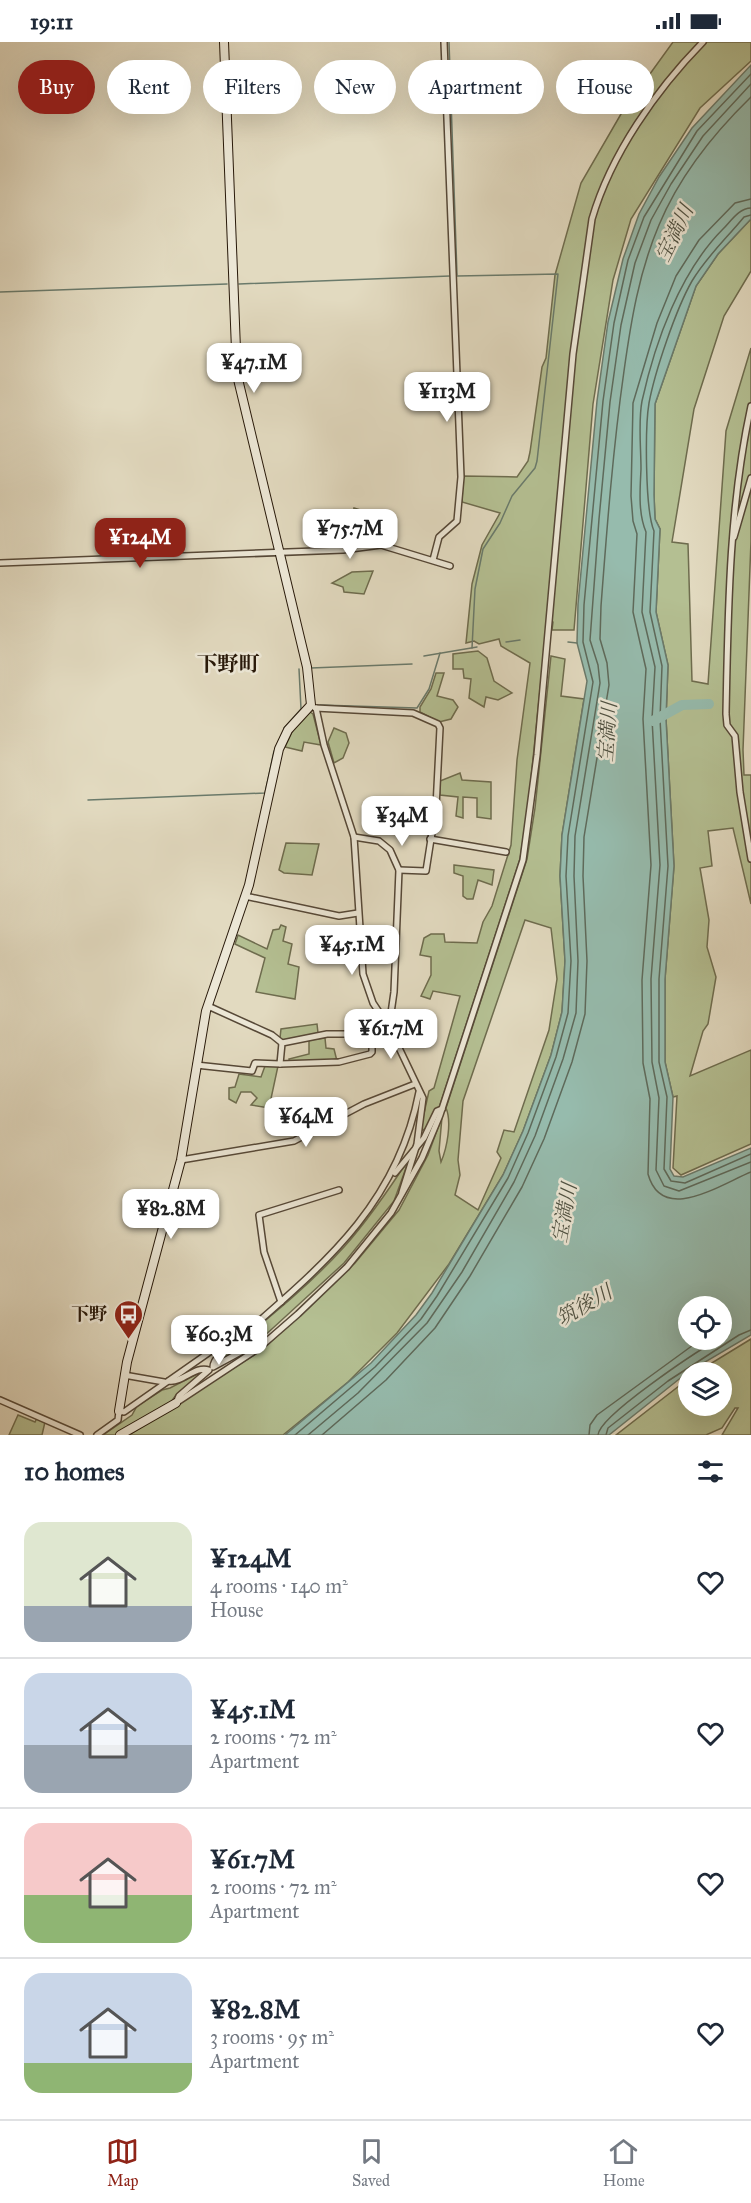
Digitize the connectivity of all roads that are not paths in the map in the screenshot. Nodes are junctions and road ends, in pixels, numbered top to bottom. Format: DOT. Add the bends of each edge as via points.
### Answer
graph roads {
  1 [pos="224,42"];
  2 [pos="444,42"];
  3 [pos="703,42"];
  4 [pos="751,406"];
  5 [pos="751,478"];
  6 [pos="732,538"];
  7 [pos="279,553"];
  8 [pos="433,560"];
  9 [pos="0,563"];
  10 [pos="450,566"];
  11 [pos="314,707"];
  12 [pos="354,837"];
  13 [pos="430,839"];
  14 [pos="506,852"];
  15 [pos="751,859"];
  16 [pos="399,870"];
  17 [pos="245,896"];
  18 [pos="358,913"];
  19 [pos="208,1006"];
  20 [pos="388,1025"];
  21 [pos="372,1038"];
  22 [pos="282,1043"];
  23 [pos="280,1064"];
  24 [pos="196,1065"];
  25 [pos="415,1084"];
  26 [pos="419,1092"];
  27 [pos="442,1109"];
  28 [pos="417,1144"];
  29 [pos="182,1160"];
  30 [pos="387,1184"];
  31 [pos="339,1190"];
  32 [pos="402,1197"];
  33 [pos="281,1302"];
  34 [pos="250,1329"];
  35 [pos="259,1348"];
  36 [pos="210,1368"];
  37 [pos="124,1375"];
  38 [pos="167,1381"];
  39 [pos="0,1401"];
  40 [pos="176,1403"];
  41 [pos="119,1411"];
  42 [pos="80,1435"];
  43 [pos="98,1435"];
  44 [pos="120,1435"];
  1 -- 7 [label="street" via="237,375"];
  2 -- 8 [label="street" via="460,500 457,521 439,537"];
  3 -- 27 [label="street" via="672,77 626,143 592,219 573,354 527,838"];
  4 -- 6 [label="street"];
  5 -- 6 [label="street"];
  6 -- 15 [label="street" via="726,714 735,736"];
  7 -- 8 [label="street" via="381,545"];
  7 -- 9 [label="street"];
  7 -- 11 [label="street"];
  8 -- 10 [label="street"];
  11 -- 12 [label="street"];
  11 -- 13 [label="street" via="412,713 438,724 436,807"];
  11 -- 17 [label="street" via="288,730 279,749"];
  12 -- 16 [label="street" via="379,841 390,850"];
  12 -- 18 [label="street"];
  13 -- 14 [label="street"];
  13 -- 16 [label="street" via="425,872"];
  16 -- 20 [label="street" via="394,992"];
  17 -- 18 [label="street" via="339,916"];
  17 -- 19 [label="street"];
  18 -- 20 [label="street" via="363,974 373,1003"];
  19 -- 22 [label="street"];
  19 -- 24 [label="street"];
  20 -- 21 [label="street" via="375,1030"];
  20 -- 25 [label="street"];
  21 -- 22 [label="street" via="327,1034"];
  21 -- 23 [label="street" via="372,1052 348,1061"];
  22 -- 23 [label="street"];
  23 -- 24 [label="street" via="255,1063 252,1071"];
  24 -- 29 [label="street"];
  25 -- 26 [label="street"];
  25 -- 29 [label="street" via="364,1104 294,1141"];
  26 -- 28 [label="street" via="423,1098"];
  26 -- 30 [label="street" via="410,1130"];
  27 -- 28 [label="street"];
  27 -- 32 [label="street"];
  28 -- 30 [label="street"];
  28 -- 32 [label="street"];
  29 -- 37 [label="street"];
  30 -- 33 [label="street" via="343,1244"];
  31 -- 33 [label="street" via="259,1215 264,1252"];
  32 -- 35 [label="street" via="347,1267"];
  33 -- 34 [label="street"];
  34 -- 36 [label="street"];
  34 -- 38 [label="street" via="234,1335"];
  35 -- 36 [label="street" via="248,1348"];
  35 -- 40 [label="street"];
  36 -- 38 [label="street" via="176,1382"];
  36 -- 40 [label="street"];
  37 -- 38 [label="street"];
  37 -- 41 [label="street"];
  38 -- 41 [label="street" via="124,1412"];
  39 -- 42 [label="street"];
  40 -- 44 [label="street"];
  41 -- 43 [label="street" via="118,1419"];
}
